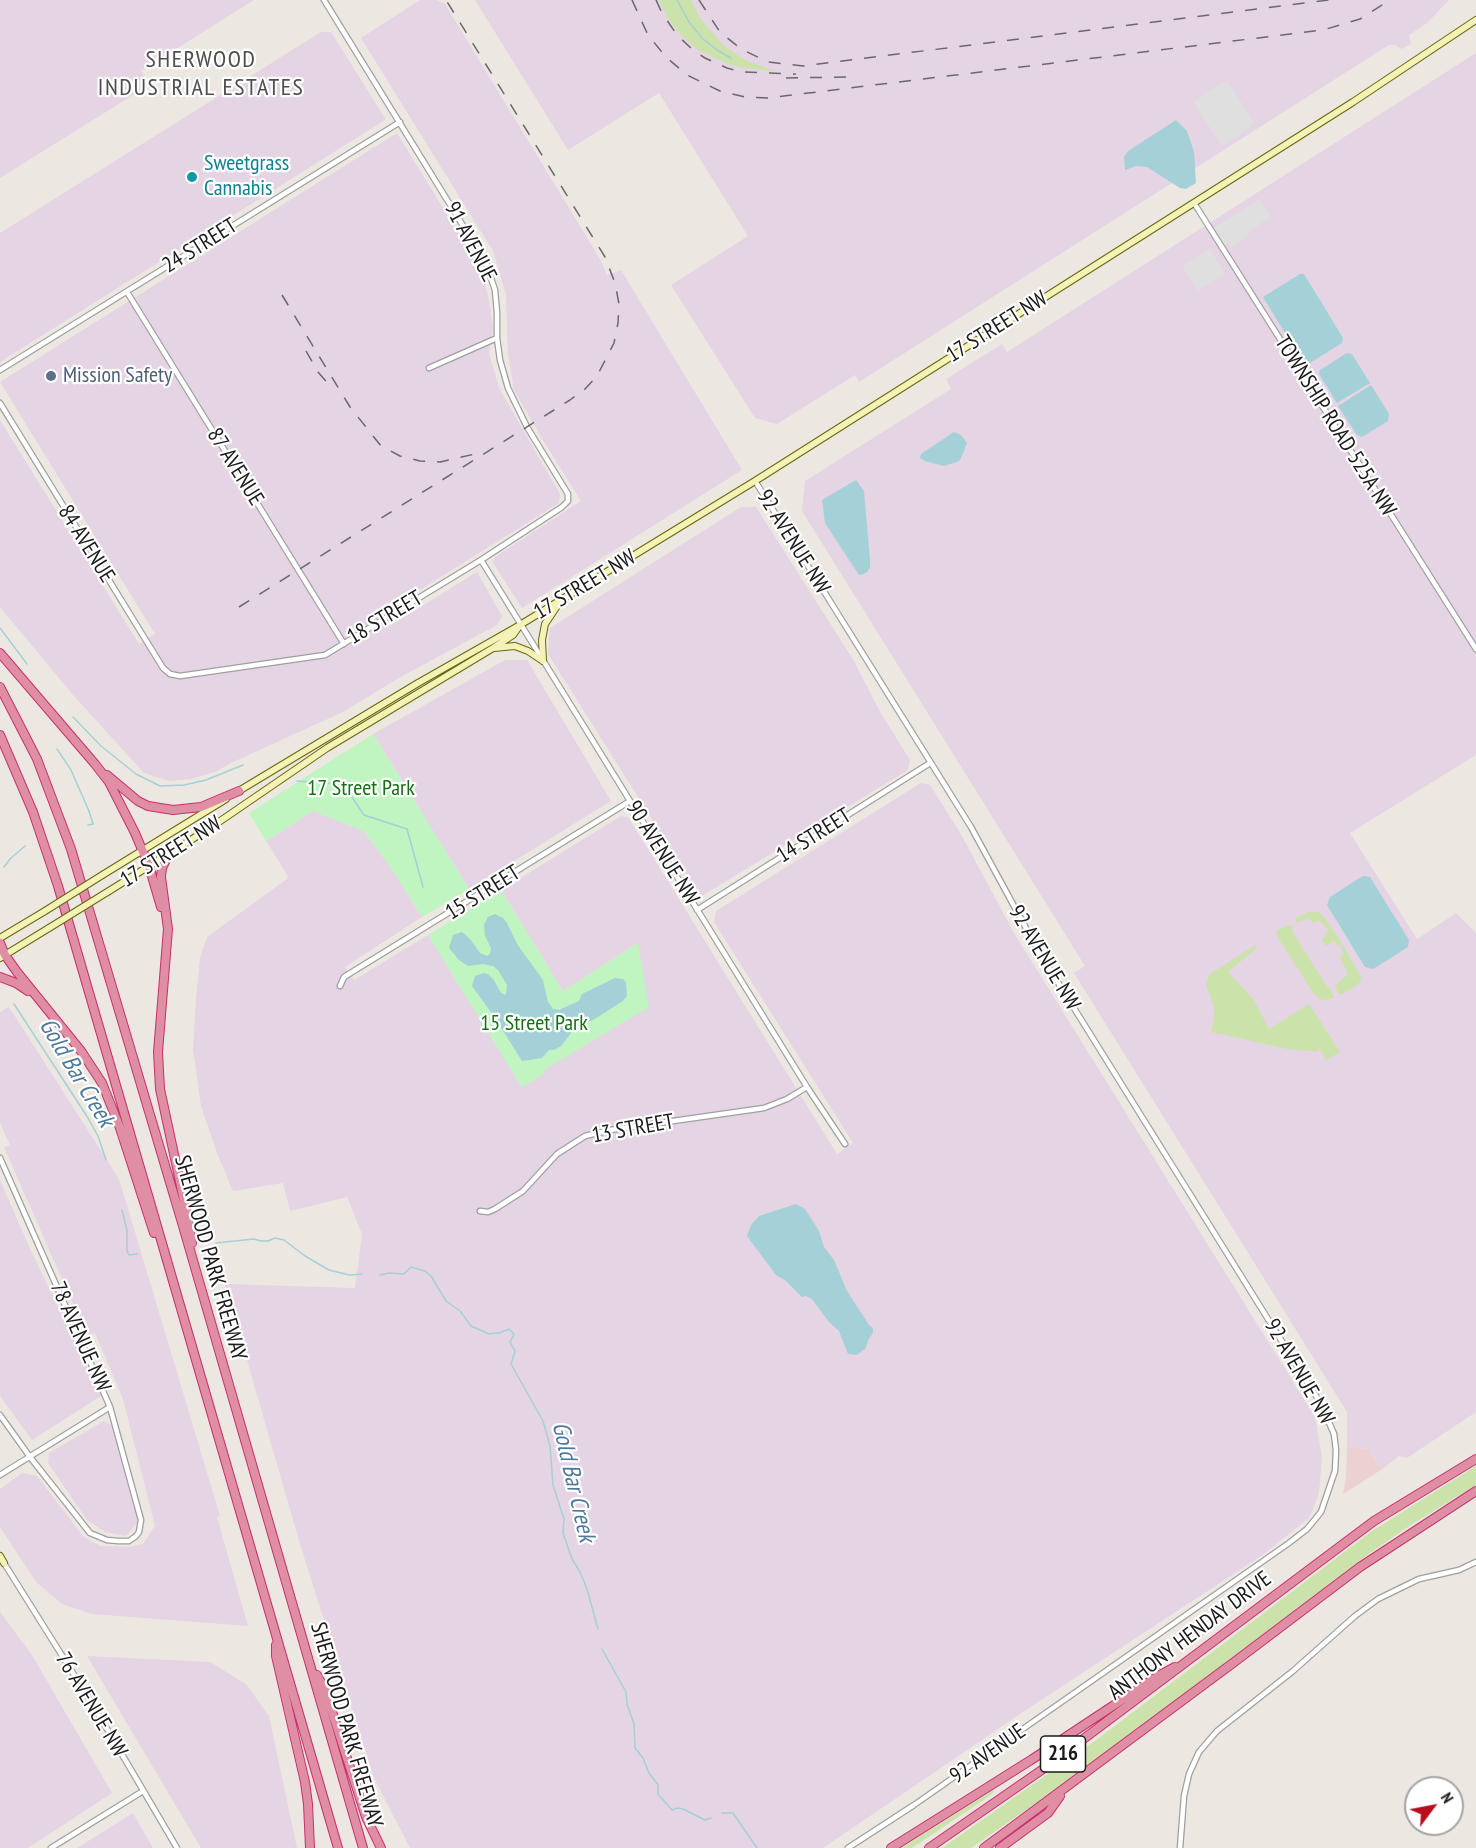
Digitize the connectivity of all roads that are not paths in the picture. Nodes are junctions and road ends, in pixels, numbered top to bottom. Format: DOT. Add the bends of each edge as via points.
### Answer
graph roads {
  1 [pos="324,0"];
  2 [pos="1473,22"];
  3 [pos="400,122"];
  4 [pos="1194,203"];
  5 [pos="127,292"];
  6 [pos="497,338"];
  7 [pos="429,368"];
  8 [pos="0,370"];
  9 [pos="0,403"];
  10 [pos="755,481"];
  11 [pos="568,501"];
  12 [pos="481,560"];
  13 [pos="562,599"];
  14 [pos="520,625"];
  15 [pos="344,644"];
  16 [pos="494,648"];
  17 [pos="1476,649"];
  18 [pos="0,653"];
  19 [pos="543,661"];
  20 [pos="180,676"];
  21 [pos="0,687"];
  22 [pos="0,735"];
  23 [pos="930,763"];
  24 [pos="95,764"];
  25 [pos="239,791"];
  26 [pos="630,801"];
  27 [pos="143,851"];
  28 [pos="169,854"];
  29 [pos="149,866"];
  30 [pos="697,910"];
  31 [pos="0,938"];
  32 [pos="0,944"];
  33 [pos="167,948"];
  34 [pos="2,957"];
  35 [pos="0,977"];
  36 [pos="340,986"];
  37 [pos="48,1011"];
  38 [pos="807,1087"];
  39 [pos="845,1144"];
  40 [pos="0,1158"];
  41 [pos="480,1211"];
  42 [pos="170,1270"];
  43 [pos="195,1271"];
  44 [pos="110,1407"];
  45 [pos="0,1415"];
  46 [pos="1334,1434"];
  47 [pos="30,1457"];
  48 [pos="1476,1459"];
  49 [pos="0,1475"];
  50 [pos="1476,1491"];
  51 [pos="1,1559"];
  52 [pos="1476,1562"];
  53 [pos="277,1638"];
  54 [pos="1195,1657"];
  55 [pos="309,1661"];
  56 [pos="1064,1790"];
  57 [pos="143,1791"];
  58 [pos="51,1848"];
  59 [pos="177,1848"];
  60 [pos="310,1848"];
  61 [pos="338,1848"];
  62 [pos="363,1848"];
  63 [pos="381,1848"];
  64 [pos="848,1848"];
  65 [pos="891,1848"];
  66 [pos="929,1848"];
  67 [pos="984,1848"];
  68 [pos="1000,1848"];
  69 [pos="1180,1848"];
  1 -- 3 [label="street, 91 AVENUE"];
  2 -- 4 [label="main road, 17 STREET NW"];
  3 -- 5 [label="street, 24 STREET"];
  3 -- 6 [label="street, 91 AVENUE" via="486,263 495,290"];
  4 -- 10 [label="main road, 17 STREET NW"];
  4 -- 17 [label="street, TOWNSHIP ROAD 525A NW"];
  5 -- 8 [label="street, 24 STREET"];
  5 -- 15 [label="street, 87 AVENUE"];
  6 -- 7 [label="street"];
  6 -- 11 [label="street, 91 AVENUE" via="515,405 568,494"];
  9 -- 20 [label="street, 84 AVENUE" via="163,668"];
  10 -- 13 [label="main road, 17 STREET NW"];
  10 -- 23 [label="street, 92 AVENUE NW"];
  11 -- 12 [label="street, 18 STREET"];
  12 -- 14 [label="street, 90 AVENUE NW"];
  12 -- 15 [label="street, 18 STREET"];
  13 -- 14 [label="main road, 17 STREET NW"];
  13 -- 19 [label="main road" via="545,624"];
  14 -- 16 [label="main road, 17 STREET NW"];
  14 -- 19 [label="street, 90 AVENUE NW"];
  14 -- 25 [label="main road, 17 STREET NW"];
  15 -- 20 [label="street, 18 STREET" via="319,657"];
  16 -- 19 [label="main road" via="515,646"];
  16 -- 28 [label="main road, 17 STREET NW" via="319,753"];
  18 -- 24 [label="highway"];
  19 -- 26 [label="street, 90 AVENUE NW"];
  21 -- 43 [label="highway, SHERWOOD PARK FREEWAY" via="29,741 61,819"];
  22 -- 42 [label="highway, SHERWOOD PARK FREEWAY" via="46,848"];
  23 -- 30 [label="street, 14 STREET"];
  23 -- 46 [label="street, 92 AVENUE NW" via="1039,952 1321,1404"];
  24 -- 25 [label="highway" via="138,801 160,809 192,809"];
  24 -- 27 [label="highway" via="123,808"];
  25 -- 27 [label="main road, 17 STREET NW"];
  26 -- 30 [label="street, 90 AVENUE NW"];
  26 -- 36 [label="street, 15 STREET" via="344,977"];
  27 -- 29 [label="highway"];
  27 -- 31 [label="main road, 17 STREET NW, bridge"];
  28 -- 29 [label="main road, 17 STREET NW"];
  28 -- 33 [label="highway" via="161,877"];
  29 -- 33 [label="highway" via="162,910"];
  29 -- 34 [label="main road, 17 STREET NW, bridge"];
  30 -- 38 [label="street, 90 AVENUE NW"];
  32 -- 34 [label="highway"];
  33 -- 43 [label="highway" via="159,1039 160,1089"];
  34 -- 37 [label="highway"];
  35 -- 37 [label="highway" via="22,986"];
  37 -- 42 [label="highway" via="102,1083"];
  38 -- 39 [label="street, 90 AVENUE NW"];
  38 -- 41 [label="street, 13 STREET" via="764,1108 585,1136 557,1154 515,1197 488,1212"];
  40 -- 44 [label="street, 78 AVENUE NW"];
  42 -- 53 [label="highway, SHERWOOD PARK FREEWAY"];
  43 -- 55 [label="highway, SHERWOOD PARK FREEWAY"];
  44 -- 47 [label="street"];
  44 -- 47 [label="street, 78 AVENUE NW" via="141,1523 139,1532 129,1541 107,1540 90,1533"];
  45 -- 47 [label="street"];
  46 -- 64 [label="street, 92 AVENUE" via="1335,1471 1321,1512 1307,1529"];
  47 -- 49 [label="street"];
  48 -- 54 [label="highway, ANTHONY HENDAY DRIVE / 216" via="1374,1521"];
  50 -- 56 [label="highway, 216" via="1353,1572"];
  51 -- 57 [label="street, 76 AVENUE NW"];
  52 -- 69 [label="street" via="1419,1579 1378,1599 1217,1731 1199,1752 1189,1774"];
  53 -- 60 [label="highway" via="276,1656 308,1804"];
  53 -- 61 [label="highway, SHERWOOD PARK FREEWAY"];
  54 -- 65 [label="highway" via="1158,1676"];
  54 -- 66 [label="highway, ANTHONY HENDAY DRIVE / 216"];
  55 -- 62 [label="highway, SHERWOOD PARK FREEWAY"];
  55 -- 63 [label="highway" via="325,1690 366,1817"];
  56 -- 67 [label="highway, 216"];
  56 -- 68 [label="highway" via="1048,1813"];
  57 -- 58 [label="street"];
  57 -- 59 [label="street, 76 AVENUE NW"];
}
